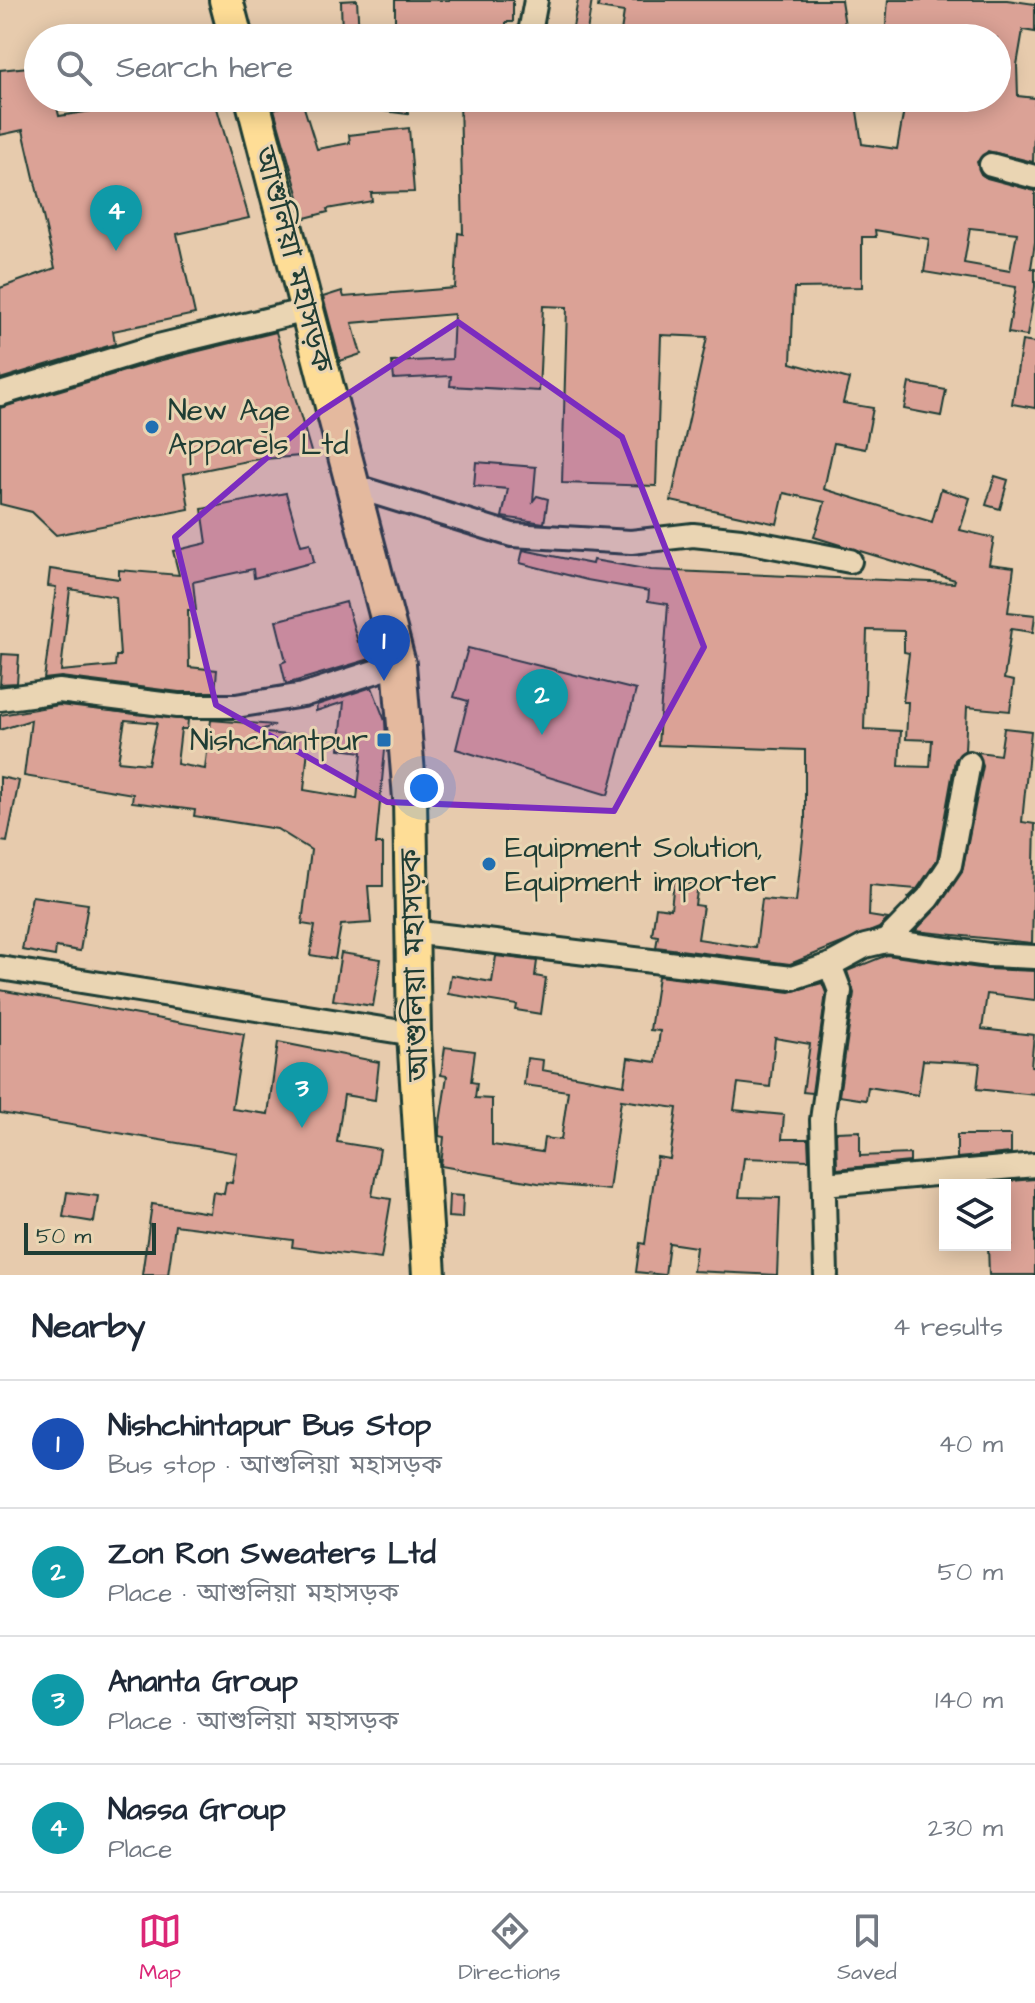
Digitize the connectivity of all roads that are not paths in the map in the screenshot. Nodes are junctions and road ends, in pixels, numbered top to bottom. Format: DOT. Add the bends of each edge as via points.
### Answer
graph roads {
  1 [pos="226,0"];
  2 [pos="536,0"];
  3 [pos="232,24"];
  4 [pos="532,24"];
  5 [pos="256,112"];
  6 [pos="991,165"];
  7 [pos="1035,177"];
  8 [pos="307,310"];
  9 [pos="0,394"];
  10 [pos="353,486"];
  11 [pos="850,561"];
  12 [pos="399,664"];
  13 [pos="0,699"];
  14 [pos="969,763"];
  15 [pos="412,932"];
  16 [pos="886,941"];
  17 [pos="1035,957"];
  18 [pos="830,965"];
  19 [pos="0,968"];
  20 [pos="414,1034"];
  21 [pos="1035,1165"];
  22 [pos="824,1184"];
  23 [pos="429,1275"];
  24 [pos="826,1275"];
  1 -- 3 [label="highway"];
  2 -- 4 [label="street"];
  5 -- 8 [label="highway, আশুলিয়া মহাসড়ক"];
  6 -- 7 [label="street"];
  8 -- 9 [label="street" via="154,347"];
  8 -- 10 [label="highway, আশুলিয়া মহাসড়ক"];
  10 -- 11 [label="street" via="512,535 631,542 693,535"];
  10 -- 12 [label="highway, আশুলিয়া মহাসড়ক"];
  12 -- 13 [label="street" via="303,695 236,706 178,706 59,691"];
  12 -- 15 [label="highway, আশুলিয়া মহাসড়ক" via="410,798"];
  14 -- 16 [label="street" via="950,865 928,898"];
  15 -- 18 [label="street" via="792,978"];
  15 -- 20 [label="highway, আশুলিয়া মহাসড়ক"];
  16 -- 17 [label="street"];
  16 -- 18 [label="street"];
  18 -- 22 [label="street" via="840,991 822,1120"];
  19 -- 20 [label="street"];
  20 -- 23 [label="highway, আশুলিয়া মহাসড়ক"];
  21 -- 22 [label="street"];
  22 -- 24 [label="street"];
}
